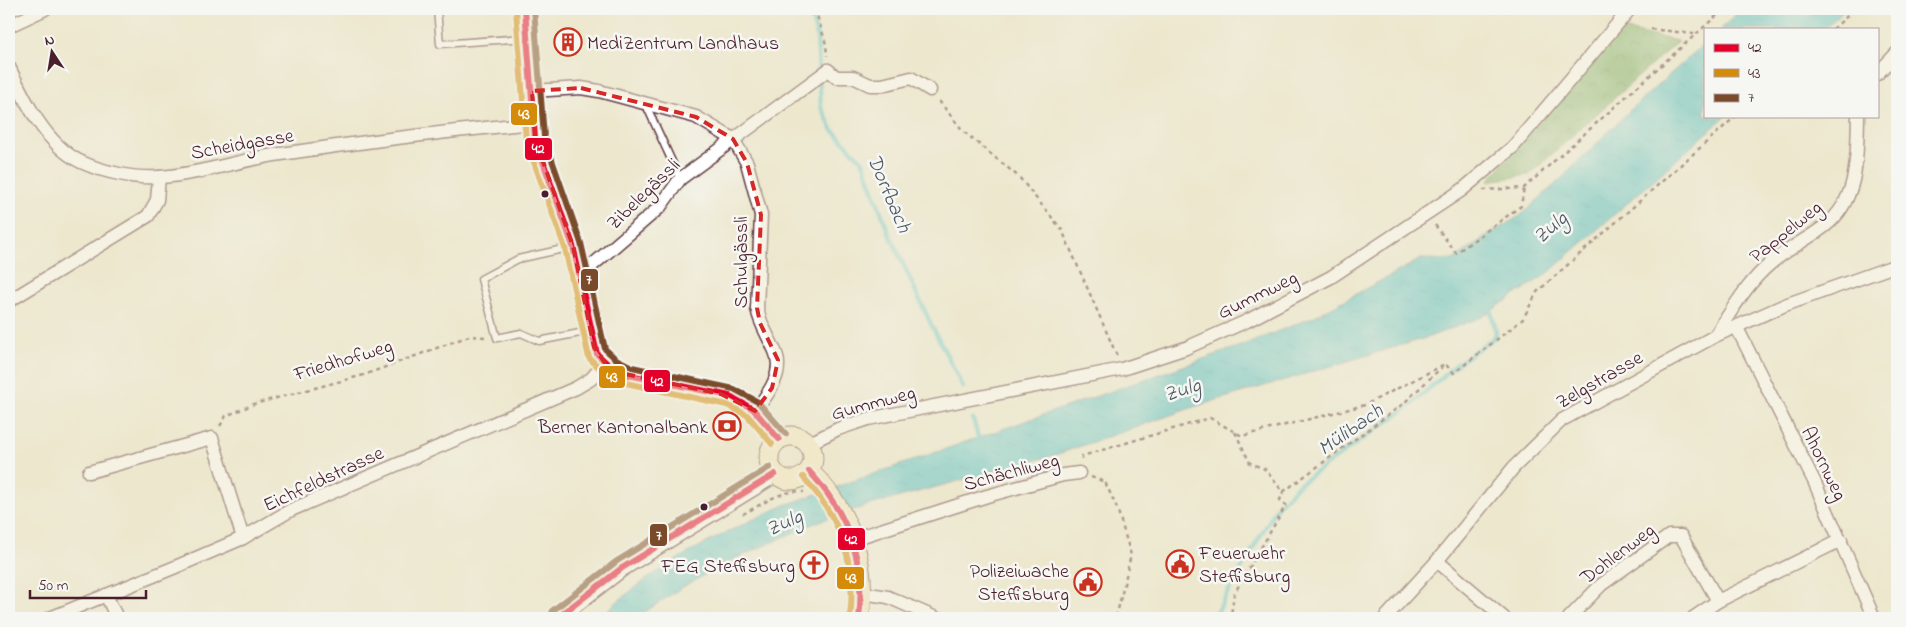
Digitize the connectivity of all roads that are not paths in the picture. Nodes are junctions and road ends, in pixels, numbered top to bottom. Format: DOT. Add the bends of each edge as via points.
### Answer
graph roads {
  1 [pos="45,9"];
  2 [pos="437,9"];
  3 [pos="525,9"];
  4 [pos="1630,9"];
  5 [pos="9,26"];
  6 [pos="528,38"];
  7 [pos="1897,53"];
  8 [pos="9,67"];
  9 [pos="1878,73"];
  10 [pos="930,90"];
  11 [pos="532,91"];
  12 [pos="646,105"];
  13 [pos="1858,118"];
  14 [pos="534,123"];
  15 [pos="733,139"];
  16 [pos="159,177"];
  17 [pos="680,179"];
  18 [pos="573,246"];
  19 [pos="1897,265"];
  20 [pos="581,275"];
  21 [pos="9,301"];
  22 [pos="1737,328"];
  23 [pos="590,331"];
  24 [pos="1715,336"];
  25 [pos="605,363"];
  26 [pos="755,411"];
  27 [pos="779,439"];
  28 [pos="808,444"];
  29 [pos="809,471"];
  30 [pos="89,472"];
  31 [pos="1079,473"];
  32 [pos="775,474"];
  33 [pos="851,534"];
  34 [pos="243,538"];
  35 [pos="1841,540"];
  36 [pos="1437,560"];
  37 [pos="863,593"];
  38 [pos="106,595"];
  39 [pos="1718,601"];
  40 [pos="50,618"];
  41 [pos="117,618"];
  42 [pos="556,618"];
  43 [pos="859,618"];
  44 [pos="936,618"];
  45 [pos="1385,618"];
  46 [pos="1504,618"];
  47 [pos="1569,618"];
  48 [pos="1693,618"];
  49 [pos="1874,618"];
  1 -- 5 [label="street"];
  2 -- 6 [label="lane" via="440,44"];
  3 -- 6 [label="main road"];
  4 -- 28 [label="street, Gummweg" via="1514,147 1462,190 1331,277 1247,321 1186,348 1122,369 868,419"];
  6 -- 11 [label="main road"];
  7 -- 9 [label="street"];
  8 -- 16 [label="street, Scheidgasse" via="35,116 66,152 81,162 115,172"];
  10 -- 15 [label="street, Zibelegässli" via="911,78 870,85 853,77 836,77 826,71"];
  11 -- 12 [label="street, Schulgässli" via="581,88"];
  11 -- 14 [label="main road"];
  12 -- 15 [label="street, Schulgässli" via="696,117"];
  12 -- 17 [label="lane"];
  13 -- 24 [label="street, Pappelweg" via="1854,181 1842,207 1827,225 1772,262 1746,288"];
  14 -- 16 [label="street, Scheidgasse" via="288,153"];
  14 -- 18 [label="main road" via="539,155"];
  15 -- 17 [label="street, Zibelegässli"];
  15 -- 26 [label="street, Schulgässli" via="747,163 761,215 757,308 760,323 778,360 772,388"];
  16 -- 21 [label="street" via="157,200 148,216"];
  17 -- 20 [label="street, Zibelegässli" via="660,207"];
  18 -- 20 [label="main road"];
  18 -- 23 [label="lane" via="518,259 482,279 497,338 521,333 539,341"];
  19 -- 22 [label="street, Zelgstrasse" via="1785,305"];
  20 -- 23 [label="main road"];
  22 -- 24 [label="street, Zelgstrasse"];
  22 -- 35 [label="street, Ahornweg"];
  23 -- 25 [label="main road" via="597,354"];
  24 -- 36 [label="street, Zelgstrasse" via="1562,420 1514,467"];
  25 -- 26 [label="main road" via="625,374 726,395"];
  25 -- 34 [label="street, Eichfeldstrasse" via="591,379 576,388 291,510"];
  26 -- 27 [label="main road"];
  27 -- 28 [label="main road" via="798,437"];
  27 -- 32 [label="main road" via="768,458"];
  28 -- 29 [label="main road" via="813,460"];
  29 -- 32 [label="main road" via="796,480"];
  29 -- 33 [label="main road" via="825,488"];
  30 -- 34 [label="street" via="212,438"];
  31 -- 33 [label="street, Schächliweg"];
  32 -- 42 [label="street" via="622,568"];
  33 -- 37 [label="main road"];
  34 -- 38 [label="street, Eichfeldstrasse"];
  35 -- 39 [label="street"];
  35 -- 49 [label="street, Ahornweg"];
  36 -- 45 [label="street, Zelgstrasse"];
  36 -- 46 [label="street"];
  37 -- 43 [label="main road"];
  37 -- 44 [label="street" via="888,597"];
  38 -- 40 [label="street, Eichfeldstrasse"];
  38 -- 41 [label="street"];
  39 -- 47 [label="street, Dohlenweg" via="1681,536 1668,536 1601,585"];
  39 -- 48 [label="street"];
}
